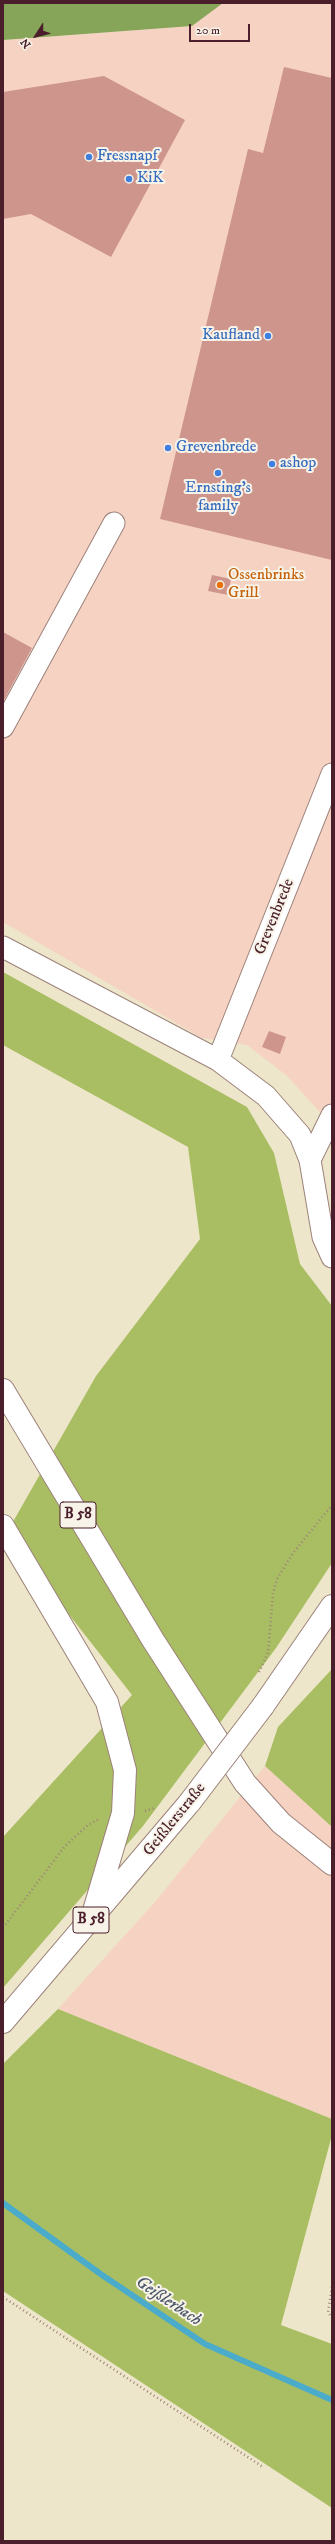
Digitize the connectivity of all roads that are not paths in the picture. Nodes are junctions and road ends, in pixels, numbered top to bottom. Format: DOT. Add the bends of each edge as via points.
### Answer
graph roads {
  1 [pos="114,523"];
  2 [pos="3,727"];
  3 [pos="332,774"];
  4 [pos="3,947"];
  5 [pos="218,1060"];
  6 [pos="332,1115"];
  7 [pos="310,1160"];
  8 [pos="332,1257"];
  9 [pos="3,1390"];
  10 [pos="3,1526"];
  11 [pos="332,1606"];
  12 [pos="332,1864"];
  13 [pos="91,1920"];
  14 [pos="3,2022"];
  1 -- 2 [label="street"];
  3 -- 5 [label="street, Grevenbrede"];
  4 -- 5 [label="street"];
  5 -- 7 [label="street" via="266,1096 300,1134"];
  6 -- 7 [label="street"];
  7 -- 8 [label="street" via="323,1237"];
  9 -- 12 [label="main road, B 58" via="153,1640 246,1783 280,1823"];
  10 -- 13 [label="main road" via="107,1702 125,1770 123,1813"];
  11 -- 13 [label="main road, Geißlerstraße / B 58, bridge" via="263,1706 190,1802"];
  13 -- 14 [label="main road, Geißlerstraße / B 58"];
}
